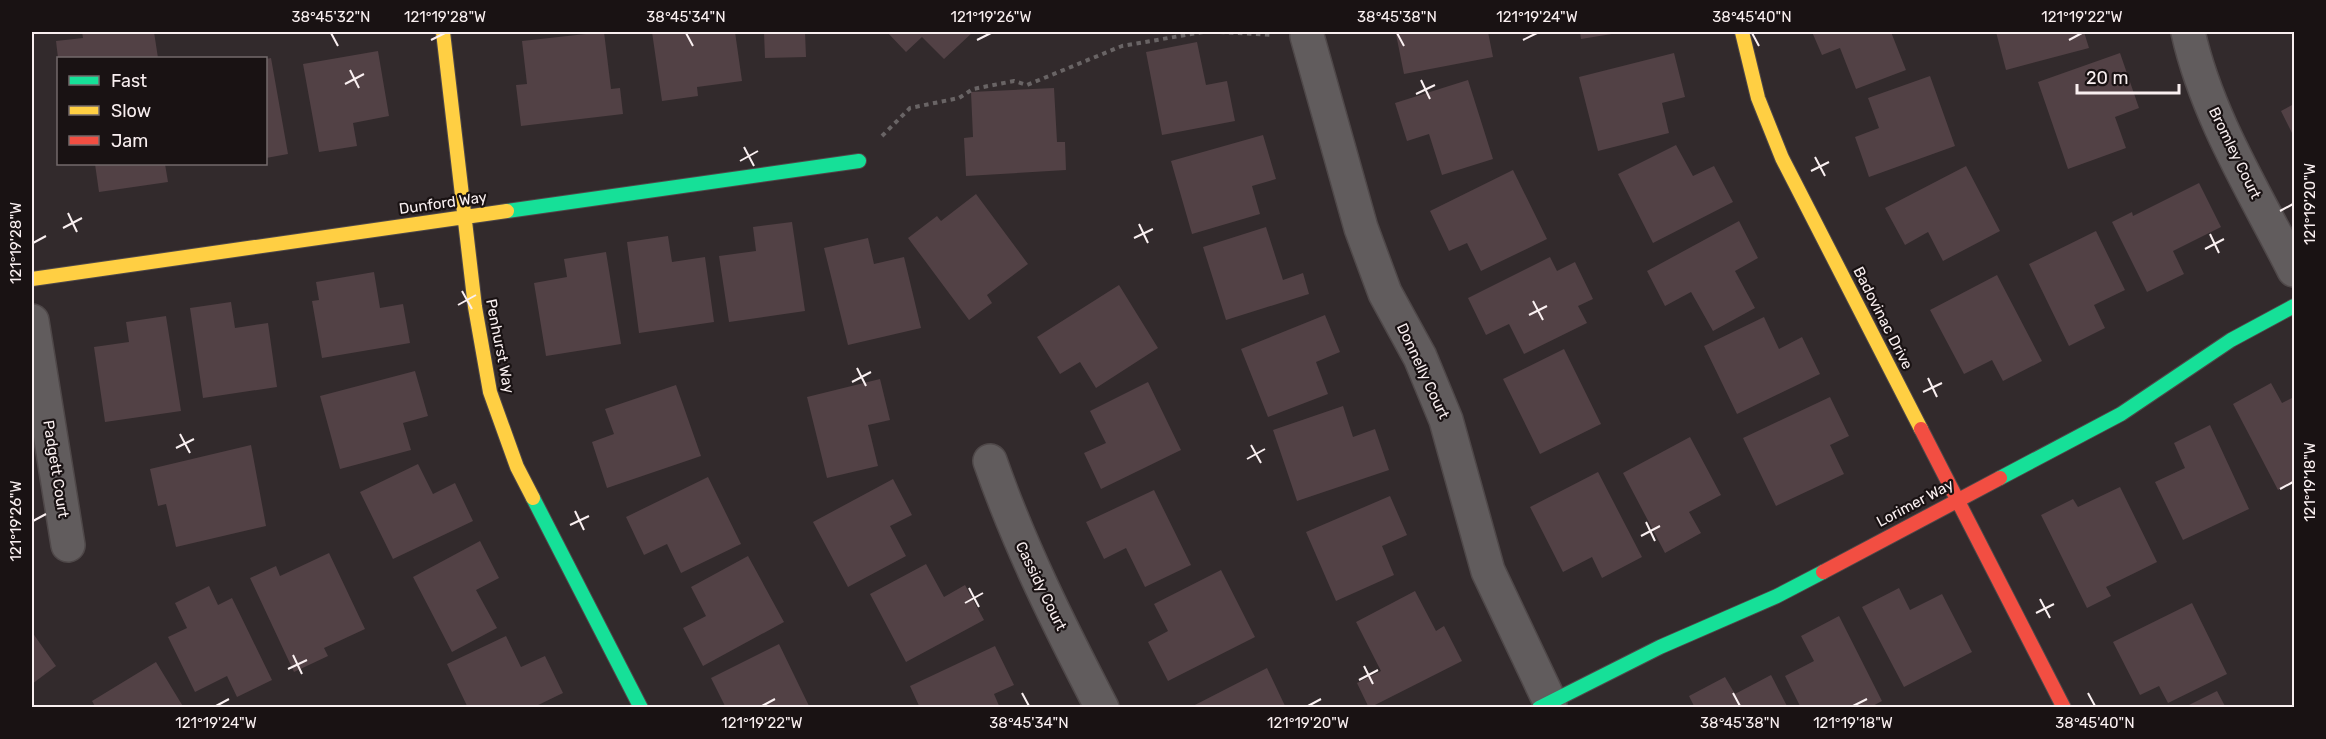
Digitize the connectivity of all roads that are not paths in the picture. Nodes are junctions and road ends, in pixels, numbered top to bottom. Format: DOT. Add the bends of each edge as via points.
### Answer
graph roads {
  1 [pos="443,32"];
  2 [pos="1742,32"];
  3 [pos="2188,32"];
  4 [pos="1307,36"];
  5 [pos="859,161"];
  6 [pos="465,217"];
  7 [pos="2295,270"];
  8 [pos="32,279"];
  9 [pos="2295,306"];
  10 [pos="32,321"];
  11 [pos="990,461"];
  12 [pos="1958,498"];
  13 [pos="68,545"];
  14 [pos="1545,705"];
  15 [pos="641,708"];
  16 [pos="1102,708"];
  17 [pos="2064,708"];
  1 -- 6 [label="street, Penhurst Way"];
  2 -- 12 [label="street, Badovinac Drive" via="1758,98 1782,158"];
  3 -- 7 [label="street, Bromley Court" via="2196,67 2219,124"];
  4 -- 14 [label="street, Donnelly Court" via="1361,228 1385,293 1420,357 1446,420 1488,571"];
  5 -- 6 [label="street, Dunford Way"];
  6 -- 8 [label="street, Dunford Way"];
  6 -- 15 [label="street, Penhurst Way" via="490,392 516,467"];
  9 -- 12 [label="street, Lorimer Way" via="2230,340 2121,414"];
  10 -- 13 [label="street, Padgett Court"];
  11 -- 16 [label="street, Cassidy Court" via="1038,584"];
  12 -- 14 [label="street, Lorimer Way" via="1777,596 1660,646"];
  12 -- 17 [label="street, Badovinac Drive"];
}
